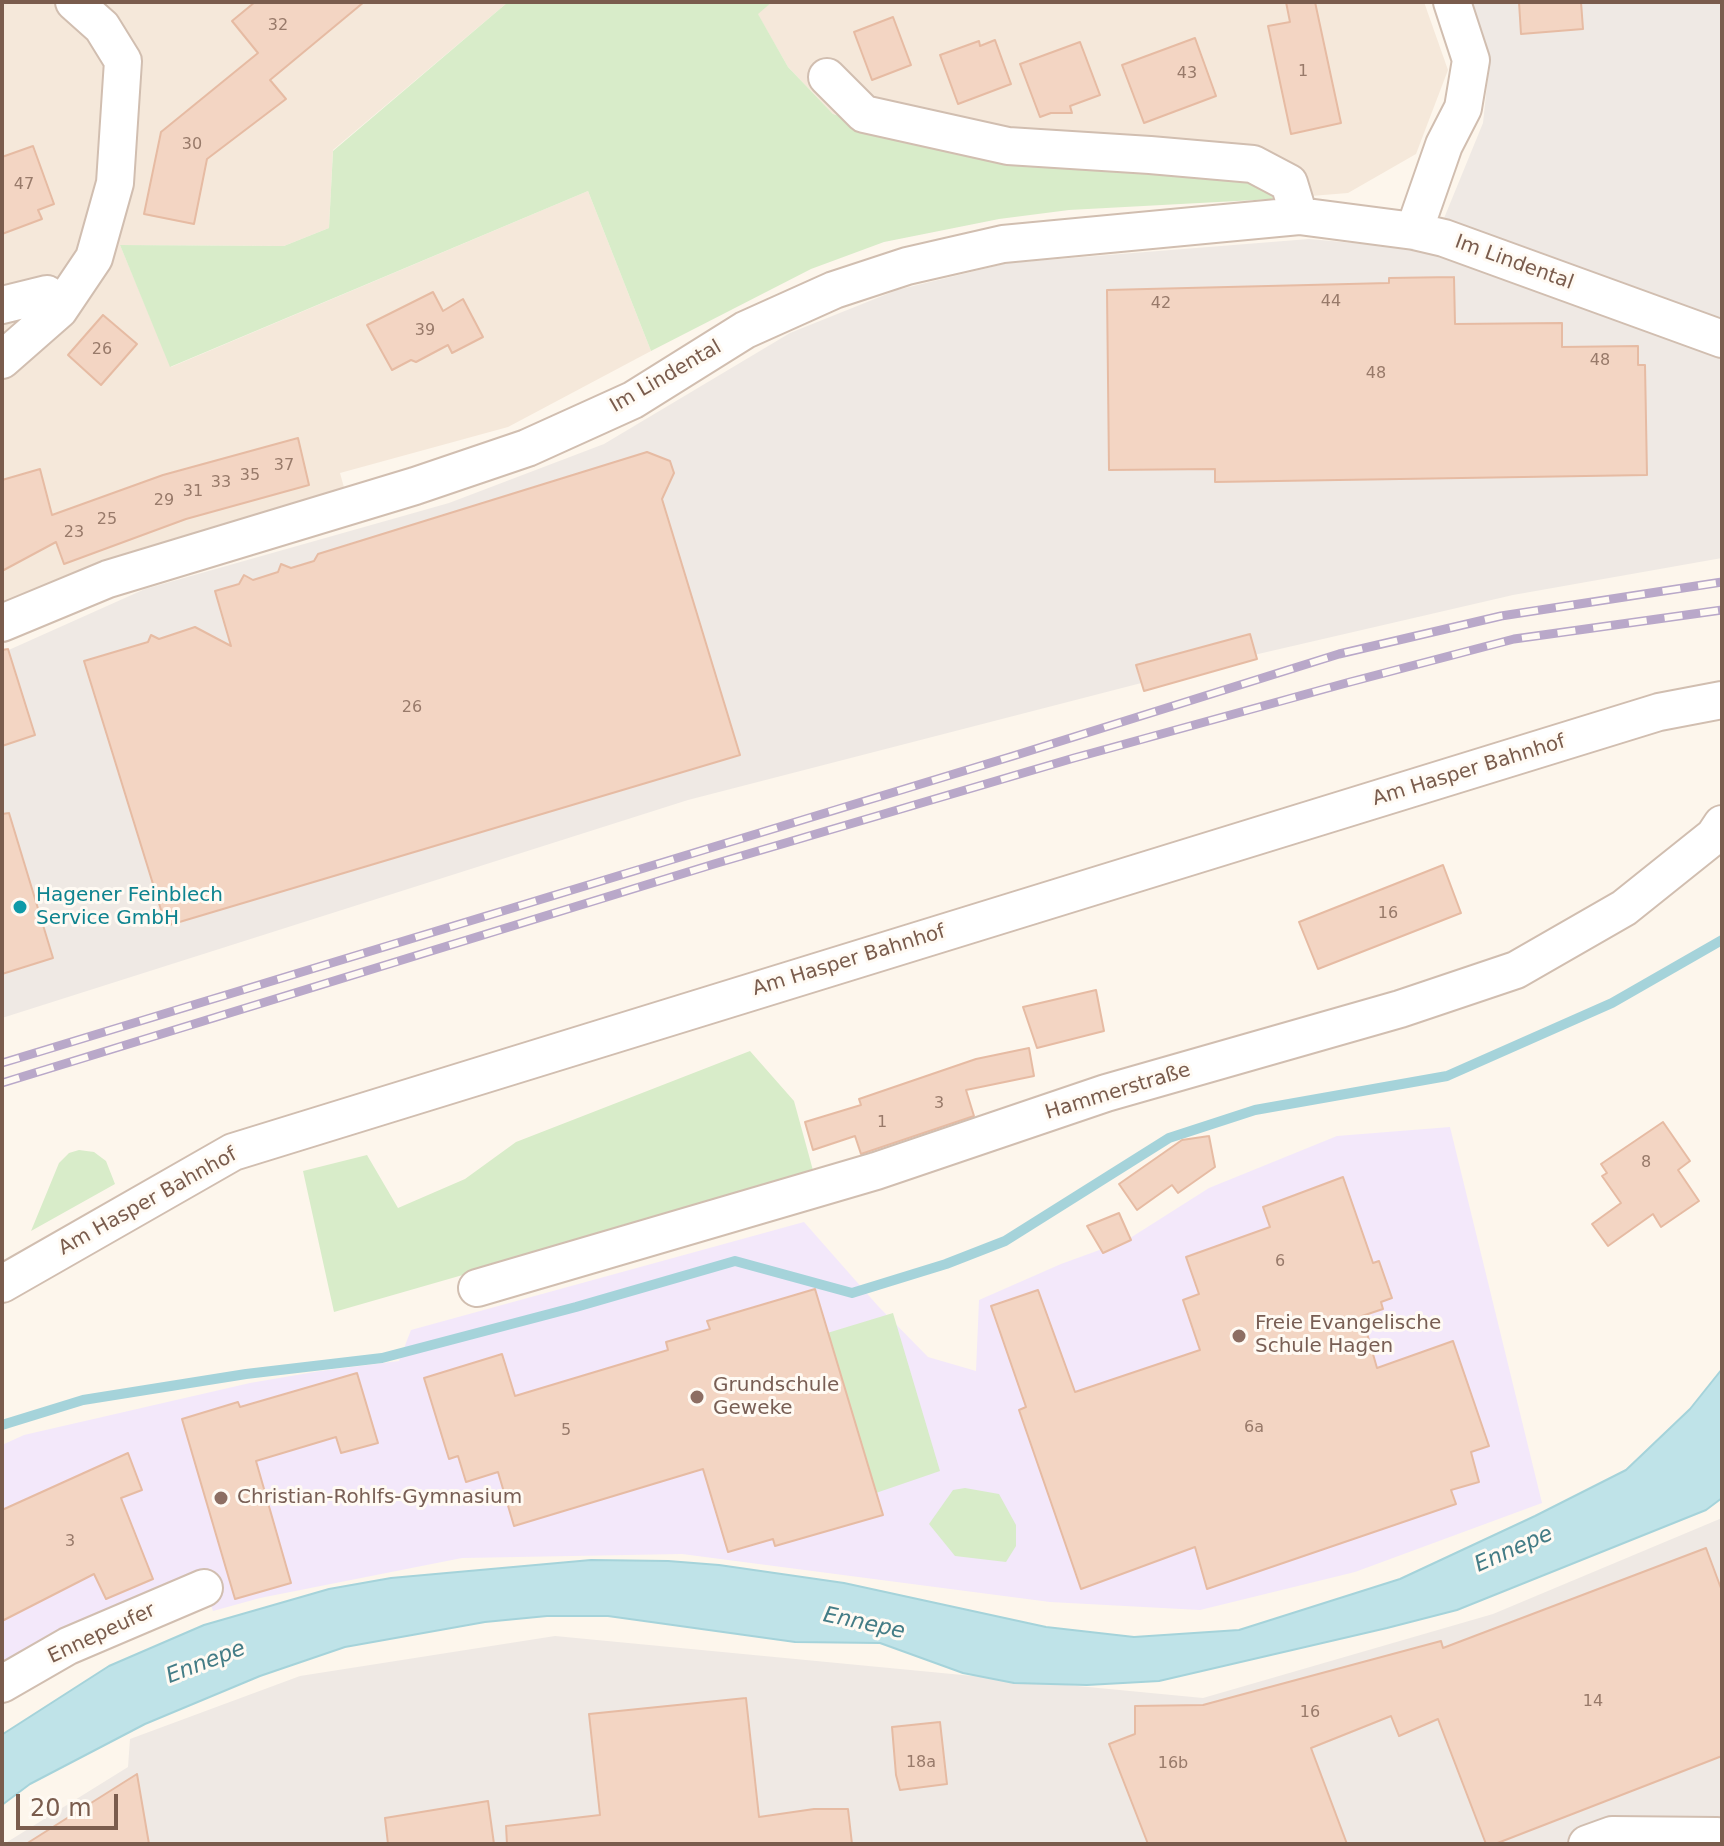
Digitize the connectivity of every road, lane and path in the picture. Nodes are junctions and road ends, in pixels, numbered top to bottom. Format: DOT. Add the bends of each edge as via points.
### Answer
graph roads {
  1 [pos="74,2"];
  2 [pos="1452,2"];
  3 [pos="827,77"];
  4 [pos="1299,216"];
  5 [pos="1414,231"];
  6 [pos="2,305"];
  7 [pos="59,310"];
  8 [pos="1722,339"];
  9 [pos="2,360"];
  10 [pos="2,623"];
  11 [pos="1722,700"];
  12 [pos="1722,824"];
  13 [pos="2,1284"];
  14 [pos="477,1288"];
  15 [pos="204,1588"];
  16 [pos="2,1684"];
  17 [pos="1722,1838"];
  18 [pos="1587,1844"];
  1 -- 7 [label="street" via="102,27 123,61 122,103 115,183 94,258"];
  2 -- 5 [label="street" via="1471,60 1463,108"];
  3 -- 4 [label="street" via="864,114 1008,146 1253,164 1289,183"];
  4 -- 5 [label="street, Im Lindental"];
  4 -- 10 [label="street, Im Lindental" via="1003,244 907,266 834,290 745,330 633,400 527,448 108,579"];
  5 -- 8 [label="street, Im Lindental"];
  6 -- 7 [label="street" via="47,294"];
  7 -- 9 [label="street"];
  11 -- 13 [label="street, Am Hasper Bahnhof" via="1659,712 233,1152"];
  12 -- 14 [label="street, Hammerstraße" via="1624,908 1516,970 1400,1009 1106,1093 876,1171"];
  15 -- 16 [label="street, Ennepeufer" via="68,1646"];
  17 -- 18 [label="street" via="1612,1835"];
}
